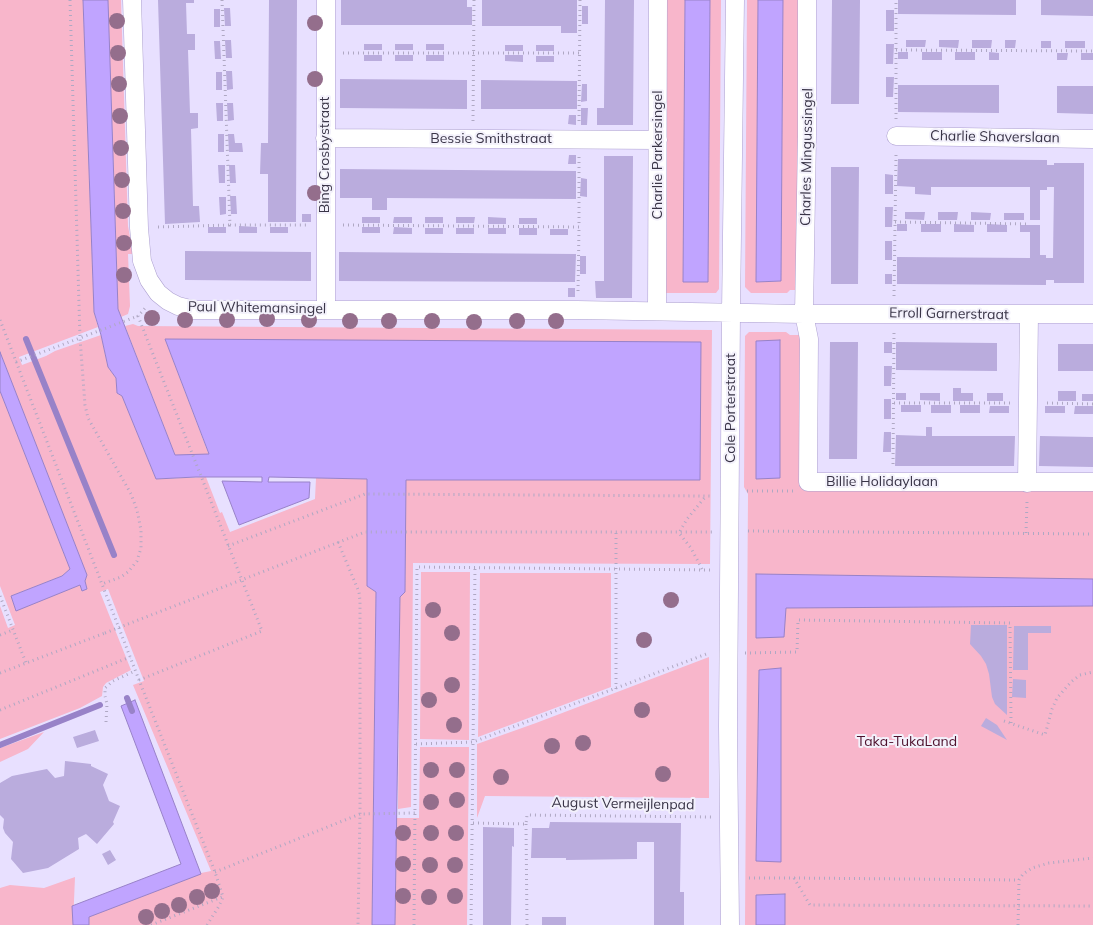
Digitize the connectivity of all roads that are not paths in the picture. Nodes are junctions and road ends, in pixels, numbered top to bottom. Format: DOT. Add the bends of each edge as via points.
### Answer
graph roads {
  1 [pos="132,0"];
  2 [pos="326,0"];
  3 [pos="658,0"];
  4 [pos="735,0"];
  5 [pos="808,0"];
  6 [pos="896,136"];
  7 [pos="325,138"];
  8 [pos="1093,138"];
  9 [pos="658,140"];
  10 [pos="326,310"];
  11 [pos="657,311"];
  12 [pos="731,312"];
  13 [pos="804,314"];
  14 [pos="1093,314"];
  15 [pos="1029,315"];
  16 [pos="1093,482"];
  17 [pos="1027,489"];
  18 [pos="730,925"];
  1 -- 10 [label="street, Paul Whitemansingel" via="139,228 142,261 149,280 158,294 168,301 194,310"];
  2 -- 7 [label="street, Bing Crosbystraat"];
  3 -- 9 [label="street, Charlie Parkersingel"];
  4 -- 12 [label="street, Cole Porterstraat"];
  5 -- 13 [label="street, Charles Mingussingel"];
  6 -- 8 [label="street, Charlie Shaverslaan"];
  7 -- 9 [label="street, Bessie Smithstraat"];
  7 -- 10 [label="street, Bing Crosbystraat"];
  9 -- 11 [label="street, Charlie Parkersingel"];
  10 -- 11 [label="street, Paul Whitemansingel"];
  11 -- 12 [label="street, Paul Whitemansingel"];
  12 -- 13 [label="street, Erroll Garnerstraat"];
  12 -- 18 [label="street, Cole Porterstraat"];
  13 -- 15 [label="street, Erroll Garnerstraat"];
  13 -- 17 [label="street, Billie Holidaylaan" via="809,339 808,482 893,482"];
  14 -- 15 [label="street, Erroll Garnerstraat"];
  15 -- 17 [label="street"];
  16 -- 17 [label="street, Billie Holidaylaan"];
}
